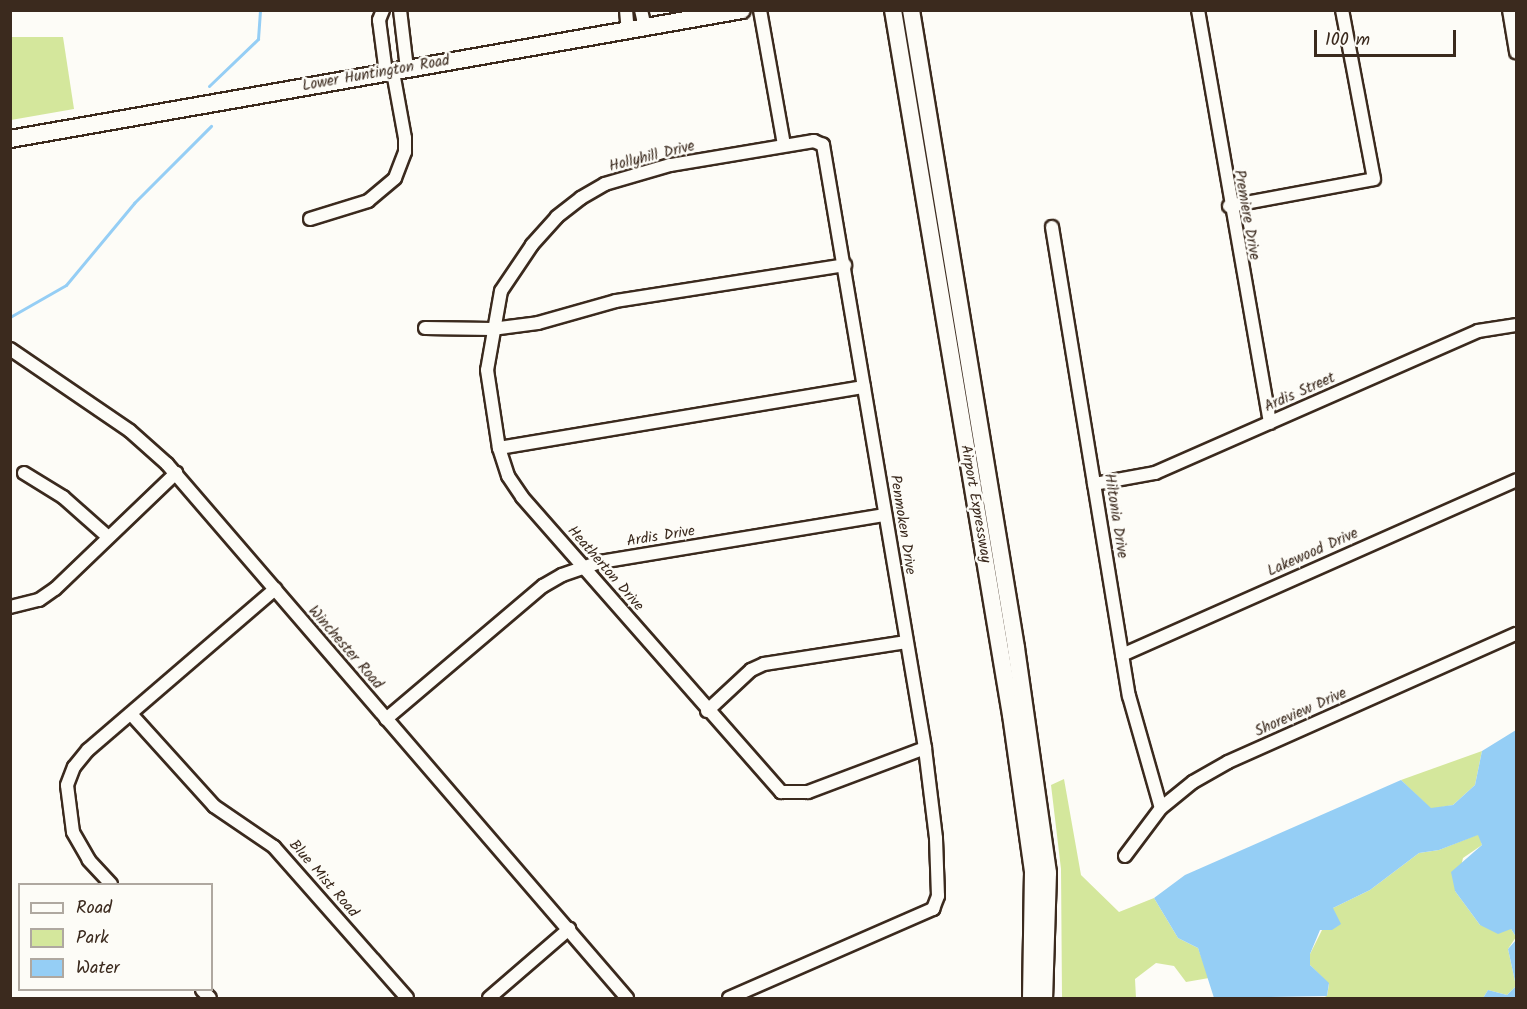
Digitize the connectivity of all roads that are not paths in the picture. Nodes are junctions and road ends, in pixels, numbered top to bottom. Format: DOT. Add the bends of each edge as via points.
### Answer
graph roads {
  1 [pos="383,10"];
  2 [pos="400,10"];
  3 [pos="626,10"];
  4 [pos="641,10"];
  5 [pos="742,10"];
  6 [pos="760,10"];
  7 [pos="893,10"];
  8 [pos="911,10"];
  9 [pos="1198,10"];
  10 [pos="1342,10"];
  11 [pos="1509,10"];
  12 [pos="636,29"];
  13 [pos="1516,52"];
  14 [pos="395,71"];
  15 [pos="10,139"];
  16 [pos="784,145"];
  17 [pos="824,145"];
  18 [pos="1229,206"];
  19 [pos="310,219"];
  20 [pos="1052,227"];
  21 [pos="844,265"];
  22 [pos="1516,325"];
  23 [pos="425,328"];
  24 [pos="492,329"];
  25 [pos="10,349"];
  26 [pos="864,387"];
  27 [pos="1270,423"];
  28 [pos="499,448"];
  29 [pos="24,473"];
  30 [pos="176,473"];
  31 [pos="1516,480"];
  32 [pos="1094,484"];
  33 [pos="885,515"];
  34 [pos="108,537"];
  35 [pos="584,568"];
  36 [pos="275,589"];
  37 [pos="10,607"];
  38 [pos="1516,634"];
  39 [pos="906,642"];
  40 [pos="1122,655"];
  41 [pos="707,711"];
  42 [pos="131,714"];
  43 [pos="386,719"];
  44 [pos="924,748"];
  45 [pos="1161,808"];
  46 [pos="1125,856"];
  47 [pos="109,883"];
  48 [pos="569,929"];
  49 [pos="407,999"];
  50 [pos="489,999"];
  51 [pos="627,999"];
  52 [pos="729,999"];
  53 [pos="1031,999"];
  54 [pos="1044,999"];
  1 -- 14 [label="street" via="379,20"];
  2 -- 14 [label="street"];
  3 -- 12 [label="street"];
  4 -- 12 [label="street"];
  5 -- 12 [label="main road, Lower Huntington Road"];
  6 -- 16 [label="street"];
  7 -- 53 [label="main road, Airport Expressway" via="1011,715 1033,872"];
  8 -- 54 [label="main road, Airport Expressway" via="1016,648 1048,873"];
  9 -- 18 [label="street, Premiere Drive"];
  10 -- 18 [label="street" via="1374,179"];
  11 -- 13 [label="street"];
  12 -- 14 [label="main road, Lower Huntington Road"];
  14 -- 15 [label="main road, Lower Huntington Road"];
  14 -- 19 [label="street" via="405,138 395,178 369,201"];
  16 -- 17 [label="street, Hollyhill Drive" via="814,141"];
  16 -- 24 [label="street, Hollyhill Drive" via="670,165 605,184 581,198 557,217 512,273 501,291"];
  17 -- 21 [label="street, Penmoken Drive"];
  18 -- 27 [label="street, Premiere Drive"];
  20 -- 32 [label="street, Hiltonia Drive"];
  21 -- 24 [label="street" via="616,301 538,323"];
  21 -- 26 [label="street, Penmoken Drive"];
  22 -- 27 [label="street, Ardis Street" via="1478,331"];
  23 -- 24 [label="street"];
  24 -- 28 [label="street, Heatherton Drive" via="487,370"];
  25 -- 30 [label="street, Winchester Road" via="130,431"];
  26 -- 28 [label="street"];
  26 -- 33 [label="street, Penmoken Drive"];
  27 -- 32 [label="street, Ardis Street" via="1155,472"];
  28 -- 35 [label="street, Heatherton Drive" via="508,476 522,497"];
  29 -- 34 [label="street" via="63,496"];
  30 -- 34 [label="street"];
  30 -- 36 [label="street, Winchester Road"];
  31 -- 40 [label="street, Lakewood Drive"];
  32 -- 40 [label="street, Hiltonia Drive"];
  33 -- 35 [label="street, Ardis Drive" via="600,562"];
  33 -- 39 [label="street, Penmoken Drive"];
  34 -- 37 [label="street" via="55,589 39,600"];
  35 -- 41 [label="street, Heatherton Drive"];
  35 -- 43 [label="street, Ardis Drive" via="543,586"];
  36 -- 42 [label="street"];
  36 -- 43 [label="street, Winchester Road"];
  38 -- 45 [label="street, Shoreview Drive" via="1228,762 1193,782"];
  39 -- 41 [label="street" via="764,664 751,670"];
  39 -- 44 [label="street, Penmoken Drive"];
  40 -- 45 [label="street, Hiltonia Drive" via="1138,734"];
  41 -- 44 [label="street, Heatherton Drive" via="780,792 808,792"];
  42 -- 47 [label="street" via="88,750 67,785 73,832 89,860"];
  42 -- 49 [label="street, Blue Mist Road" via="214,806 274,847"];
  43 -- 48 [label="street, Winchester Road"];
  44 -- 52 [label="street, Penmoken Drive" via="936,838 938,896 933,909"];
  45 -- 46 [label="street, Shoreview Drive"];
  48 -- 50 [label="street"];
  48 -- 51 [label="street, Winchester Road"];
}
